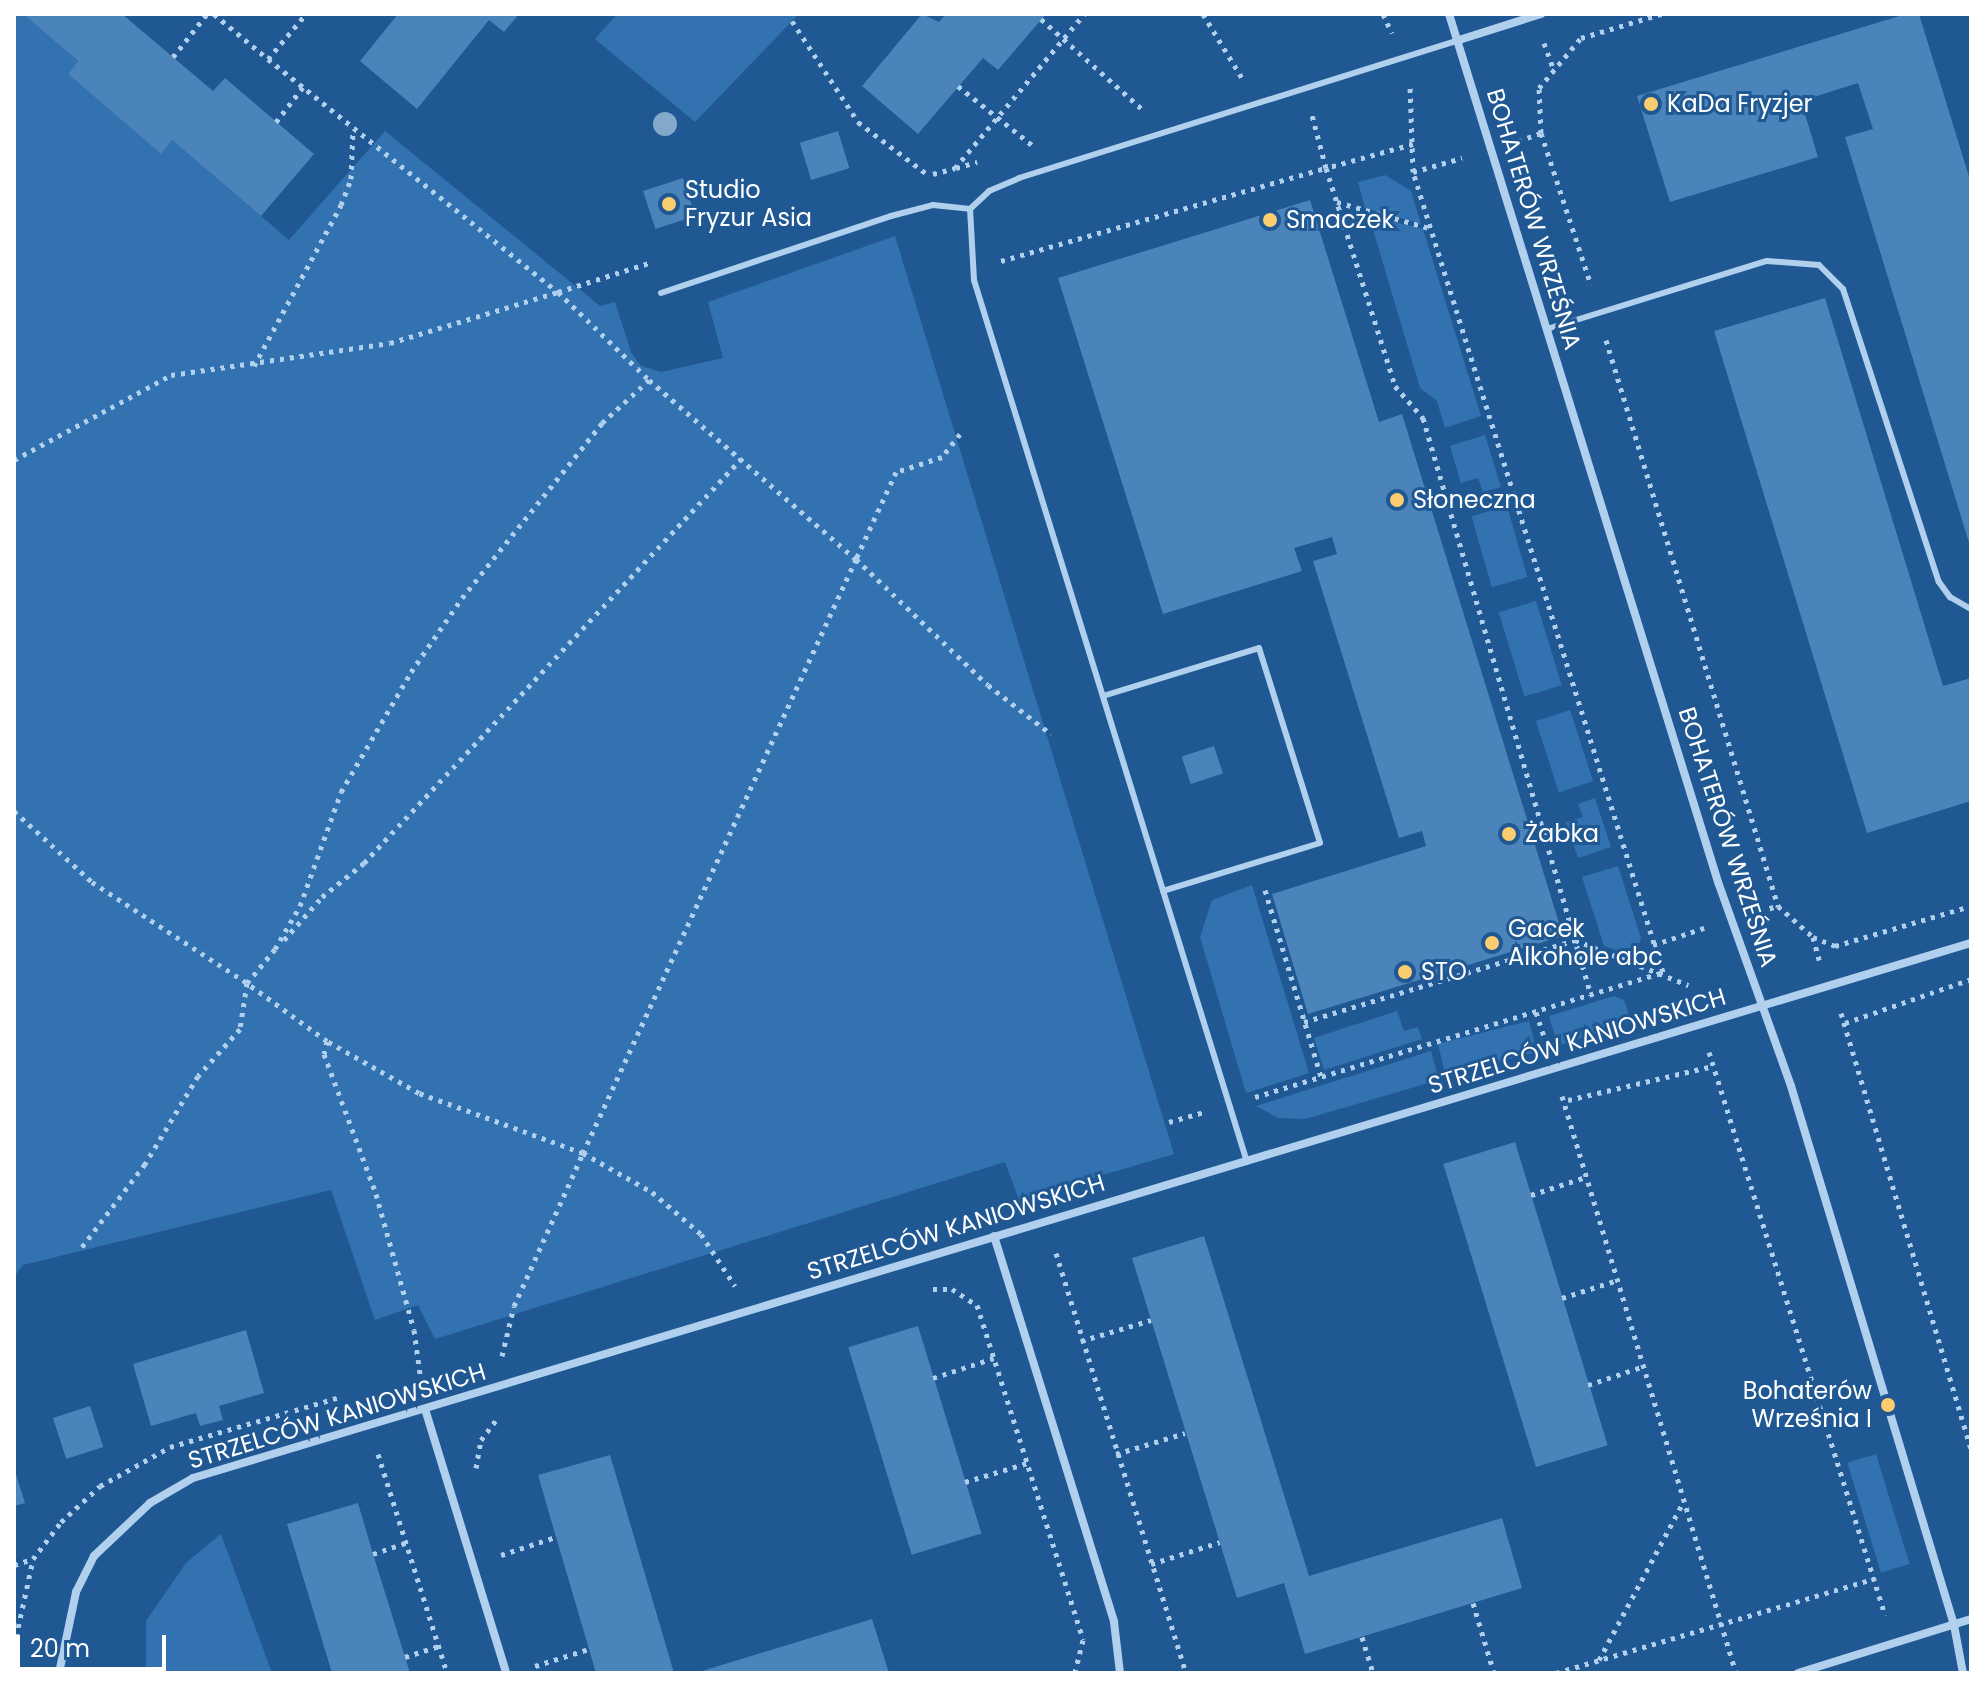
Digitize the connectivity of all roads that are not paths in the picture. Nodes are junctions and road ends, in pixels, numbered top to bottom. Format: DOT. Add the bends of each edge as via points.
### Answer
graph roads {
  1 [pos="1449,14"];
  2 [pos="1541,14"];
  3 [pos="1459,40"];
  4 [pos="970,209"];
  5 [pos="661,293"];
  6 [pos="1547,329"];
  7 [pos="1971,609"];
  8 [pos="1103,696"];
  9 [pos="1163,891"];
  10 [pos="1971,943"];
  11 [pos="1763,1006"];
  12 [pos="1247,1162"];
  13 [pos="994,1236"];
  14 [pos="425,1409"];
  15 [pos="1971,1619"];
  16 [pos="1954,1625"];
  17 [pos="59,1673"];
  18 [pos="506,1673"];
  19 [pos="1120,1673"];
  20 [pos="1798,1673"];
  21 [pos="1963,1673"];
  1 -- 3 [label="street, BOHATERÓW WRZEŚNIA"];
  2 -- 3 [label="street"];
  3 -- 4 [label="lane" via="1019,178 989,191"];
  3 -- 6 [label="street, BOHATERÓW WRZEŚNIA"];
  4 -- 5 [label="lane" via="933,205 891,216"];
  4 -- 8 [label="lane" via="973,269"];
  6 -- 7 [label="lane" via="1767,261 1803,261 1831,274 1843,289 1939,582 1950,597"];
  6 -- 11 [label="street, BOHATERÓW WRZEŚNIA" via="1718,882"];
  8 -- 9 [label="lane"];
  8 -- 9 [label="lane" via="1259,648 1320,843"];
  9 -- 12 [label="lane"];
  10 -- 11 [label="street, STRZELCÓW KANIOWSKICH"];
  11 -- 12 [label="street, STRZELCÓW KANIOWSKICH"];
  11 -- 16 [label="street, BOHATERÓW WRZEŚNIA"];
  12 -- 13 [label="street, STRZELCÓW KANIOWSKICH"];
  13 -- 14 [label="street, STRZELCÓW KANIOWSKICH"];
  13 -- 19 [label="street" via="1114,1622"];
  14 -- 17 [label="street, STRZELCÓW KANIOWSKICH" via="193,1478 150,1503 94,1556 76,1592"];
  14 -- 18 [label="street"];
  15 -- 16 [label="street"];
  16 -- 20 [label="street"];
  16 -- 21 [label="street, BOHATERÓW WRZEŚNIA"];
}
